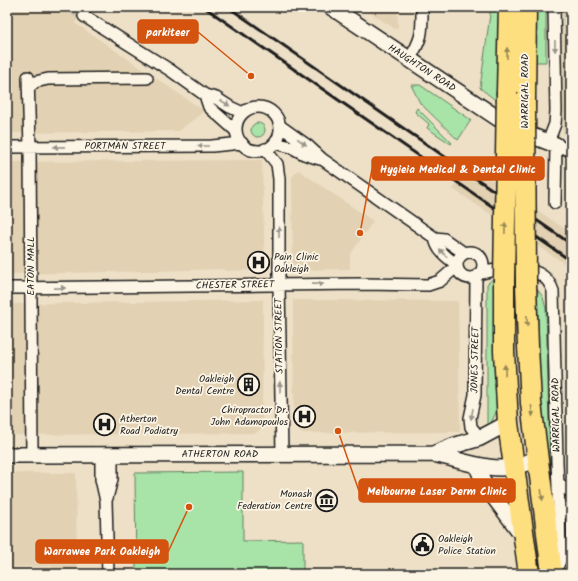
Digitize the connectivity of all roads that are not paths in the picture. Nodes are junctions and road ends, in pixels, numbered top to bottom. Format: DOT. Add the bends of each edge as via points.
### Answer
graph roads {
  1 [pos="331,7"];
  2 [pos="422,7"];
  3 [pos="509,7"];
  4 [pos="526,7"];
  5 [pos="554,7"];
  6 [pos="84,16"];
  7 [pos="409,60"];
  8 [pos="28,77"];
  9 [pos="148,78"];
  10 [pos="28,88"];
  11 [pos="205,95"];
  12 [pos="243,113"];
  13 [pos="280,126"];
  14 [pos="236,131"];
  15 [pos="242,143"];
  16 [pos="552,144"];
  17 [pos="270,146"];
  18 [pos="7,147"];
  19 [pos="30,147"];
  20 [pos="571,151"];
  21 [pos="322,159"];
  22 [pos="555,203"];
  23 [pos="435,238"];
  24 [pos="464,254"];
  25 [pos="490,258"];
  26 [pos="456,266"];
  27 [pos="510,274"];
  28 [pos="479,275"];
  29 [pos="279,285"];
  30 [pos="7,288"];
  31 [pos="31,288"];
  32 [pos="508,423"];
  33 [pos="480,438"];
  34 [pos="107,454"];
  35 [pos="282,454"];
  36 [pos="433,454"];
  37 [pos="7,455"];
  38 [pos="32,455"];
  39 [pos="538,456"];
  40 [pos="477,466"];
  41 [pos="513,466"];
  42 [pos="558,483"];
  43 [pos="571,492"];
  44 [pos="571,512"];
  45 [pos="560,514"];
  46 [pos="523,536"];
  47 [pos="108,574"];
  48 [pos="530,574"];
  49 [pos="553,574"];
  1 -- 7 [label="street, HAUGHTON ROAD"];
  2 -- 7 [label="street" via="420,41"];
  27 -- 3 [label="highway, WARRIGAL ROAD, one-way, bridge" via="507,92"];
  4 -- 39 [label="highway, WARRIGAL ROAD, one-way, bridge" via="526,284 529,379"];
  5 -- 16 [label="street, one-way" via="556,111"];
  6 -- 11 [label="street"];
  7 -- 16 [label="street, HAUGHTON ROAD" via="514,129"];
  8 -- 10 [label="street, EATON MALL"];
  9 -- 10 [label="street" via="48,79 35,82"];
  10 -- 19 [label="street, EATON MALL"];
  11 -- 12 [label="street, one-way"];
  11 -- 14 [label="street" via="209,107"];
  12 -- 13 [label="street" via="257,107 264,108 276,116"];
  12 -- 14 [label="street"];
  13 -- 17 [label="street" via="280,132"];
  13 -- 21 [label="street, one-way"];
  14 -- 15 [label="street"];
  15 -- 17 [label="street" via="253,150"];
  15 -- 19 [label="street, PORTMAN STREET, one-way" via="212,146"];
  16 -- 20 [label="street"];
  16 -- 22 [label="street"];
  17 -- 21 [label="street" via="291,147"];
  29 -- 17 [label="street, STATION STREET, one-way" via="279,179 277,164"];
  18 -- 19 [label="street, PORTMAN STREET"];
  19 -- 31 [label="street, EATON MALL"];
  21 -- 23 [label="street"];
  23 -- 24 [label="street" via="444,239"];
  26 -- 23 [label="street, one-way" via="437,246"];
  24 -- 25 [label="street, WARRIGAL ROAD" via="473,252"];
  24 -- 26 [label="street, CHESTER STREET" via="459,257"];
  25 -- 27 [label="street, WARRIGAL ROAD" via="507,261"];
  25 -- 28 [label="street, JONES STREET"];
  26 -- 28 [label="street" via="464,277"];
  29 -- 26 [label="street, CHESTER STREET, one-way" via="428,285 440,281"];
  27 -- 28 [label="street, WARRIGAL ROAD" via="498,268"];
  32 -- 27 [label="highway, WARRIGAL ROAD, one-way" via="504,351"];
  27 -- 42 [label="street, WARRIGAL ROAD" via="540,274 550,283 553,291"];
  28 -- 33 [label="street, JONES STREET, one-way" via="475,395 470,418 471,427"];
  31 -- 29 [label="street, CHESTER STREET, one-way"];
  35 -- 29 [label="street, STATION STREET, one-way"];
  30 -- 31 [label="street, CHESTER STREET"];
  31 -- 38 [label="street, EATON MALL"];
  32 -- 33 [label="street, ATHERTON ROAD"];
  32 -- 41 [label="highway, WARRIGAL ROAD"];
  33 -- 36 [label="street, ATHERTON ROAD"];
  34 -- 35 [label="street, ATHERTON ROAD"];
  34 -- 38 [label="street, ATHERTON ROAD"];
  34 -- 47 [label="street" via="112,479 106,501"];
  35 -- 36 [label="street, ATHERTON ROAD"];
  36 -- 40 [label="street, ATHERTON ROAD"];
  37 -- 38 [label="street, ATHERTON ROAD"];
  39 -- 41 [label="street, ATHERTON ROAD" via="524,464"];
  39 -- 49 [label="highway, WARRIGAL ROAD, one-way"];
  40 -- 41 [label="street, ATHERTON ROAD"];
  40 -- 46 [label="street" via="484,484"];
  41 -- 46 [label="highway, WARRIGAL ROAD"];
  42 -- 43 [label="street"];
  42 -- 45 [label="street, WARRIGAL ROAD"];
  44 -- 45 [label="street"];
  45 -- 49 [label="street, WARRIGAL ROAD" via="561,559"];
  46 -- 48 [label="highway, WARRIGAL ROAD"];
}
